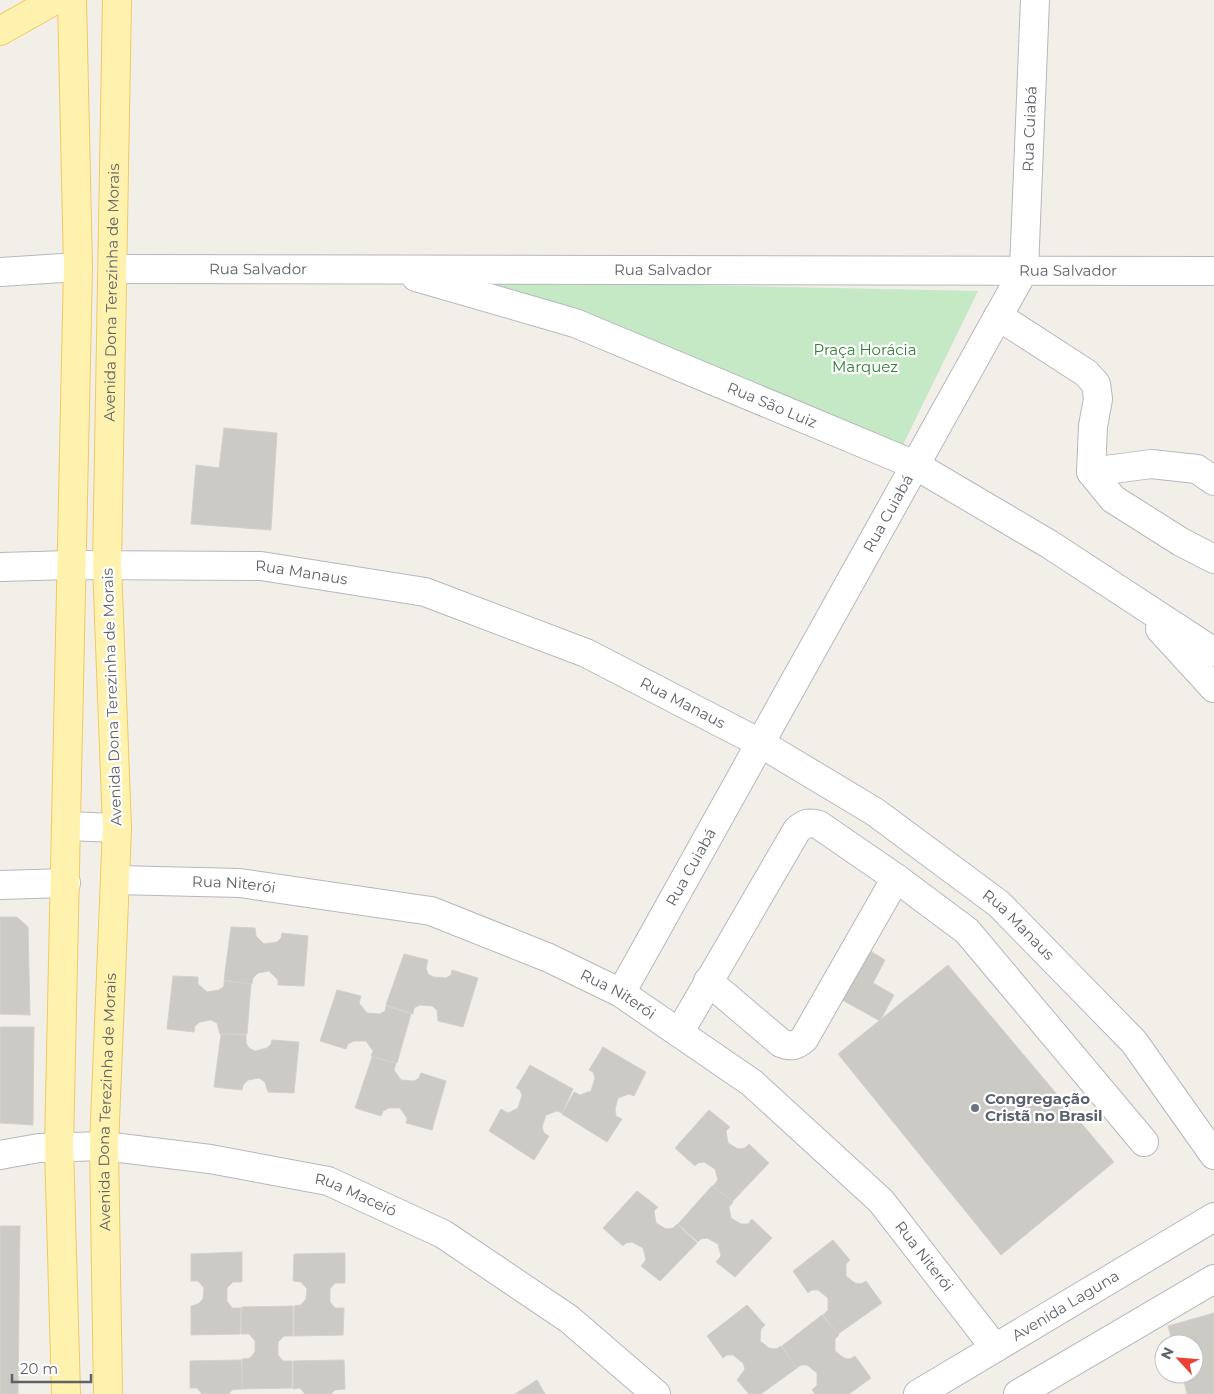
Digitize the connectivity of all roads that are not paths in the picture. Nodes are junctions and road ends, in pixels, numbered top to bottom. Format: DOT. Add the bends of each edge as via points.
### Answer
graph roads {
  1 [pos="55,0"];
  2 [pos="72,0"];
  3 [pos="116,0"];
  4 [pos="1035,0"];
  5 [pos="0,31"];
  6 [pos="78,267"];
  7 [pos="386,268"];
  8 [pos="113,269"];
  9 [pos="1024,270"];
  10 [pos="1214,271"];
  11 [pos="0,272"];
  12 [pos="998,316"];
  13 [pos="915,465"];
  14 [pos="1091,472"];
  15 [pos="1214,480"];
  16 [pos="1214,559"];
  17 [pos="71,565"];
  18 [pos="107,566"];
  19 [pos="0,568"];
  20 [pos="1132,599"];
  21 [pos="1214,652"];
  22 [pos="1214,688"];
  23 [pos="760,743"];
  24 [pos="67,826"];
  25 [pos="117,828"];
  26 [pos="896,878"];
  27 [pos="116,880"];
  28 [pos="66,882"];
  29 [pos="0,885"];
  30 [pos="708,981"];
  31 [pos="621,993"];
  32 [pos="679,1033"];
  33 [pos="1144,1142"];
  34 [pos="104,1146"];
  35 [pos="59,1147"];
  36 [pos="0,1155"];
  37 [pos="1214,1155"];
  38 [pos="1214,1216"];
  39 [pos="1214,1279"];
  40 [pos="995,1348"];
  41 [pos="66,1394"];
  42 [pos="108,1394"];
  43 [pos="656,1394"];
  44 [pos="918,1394"];
  45 [pos="1018,1394"];
  1 -- 5 [label="main road"];
  2 -- 6 [label="main road"];
  3 -- 8 [label="main road, Avenida Dona Terezinha de Morais"];
  4 -- 9 [label="street, Rua Cuiabá"];
  6 -- 11 [label="street"];
  6 -- 17 [label="main road"];
  7 -- 8 [label="street, Rua Salvador"];
  7 -- 9 [label="street, Rua Salvador"];
  7 -- 13 [label="street, Rua São Luiz" via="575,323"];
  8 -- 18 [label="main road, Avenida Dona Terezinha de Morais"];
  9 -- 10 [label="street, Rua Salvador"];
  9 -- 12 [label="street, Rua Cuiabá"];
  12 -- 13 [label="street, Rua Cuiabá"];
  12 -- 14 [label="street" via="1086,373 1096,384 1098,399"];
  13 -- 20 [label="street, Rua São Luiz" via="1049,544"];
  13 -- 23 [label="street, Rua Cuiabá"];
  14 -- 15 [label="street" via="1151,464 1197,469"];
  14 -- 16 [label="street" via="1113,500"];
  17 -- 18 [label="street, Rua Manaus"];
  17 -- 19 [label="street, Rua Manaus"];
  17 -- 24 [label="main road"];
  18 -- 23 [label="street, Rua Manaus" via="261,566 425,592 586,652"];
  18 -- 25 [label="main road, Avenida Dona Terezinha de Morais"];
  20 -- 21 [label="street, Rua São Luiz"];
  20 -- 22 [label="street, Rua São Luiz"];
  23 -- 31 [label="street, Rua Cuiabá"];
  23 -- 37 [label="street, Rua Manaus" via="874,812 999,904 1134,1042"];
  24 -- 25 [label="street"];
  24 -- 28 [label="main road"];
  25 -- 27 [label="main road, Avenida Dona Terezinha de Morais"];
  26 -- 30 [label="street" via="819,826 811,822 803,825 797,830"];
  26 -- 30 [label="street" via="798,1045 780,1043"];
  26 -- 33 [label="street" via="966,931"];
  27 -- 31 [label="street, Rua Niterói" via="240,883 431,911 549,958"];
  27 -- 34 [label="main road, Avenida Dona Terezinha de Morais"];
  28 -- 29 [label="street"];
  28 -- 35 [label="main road"];
  30 -- 32 [label="street"];
  31 -- 32 [label="street, Rua Niterói"];
  32 -- 40 [label="street, Rua Niterói" via="752,1083 881,1202"];
  34 -- 35 [label="street, Rua Maceió"];
  34 -- 42 [label="main road, Avenida Dona Terezinha de Morais"];
  34 -- 43 [label="street, Rua Maceió" via="210,1159 328,1181 444,1234 569,1319"];
  35 -- 36 [label="street, Rua Maceió"];
  35 -- 41 [label="main road"];
  38 -- 40 [label="street, Avenida Laguna"];
  39 -- 45 [label="street"];
  40 -- 44 [label="street, Avenida Laguna"];
}
